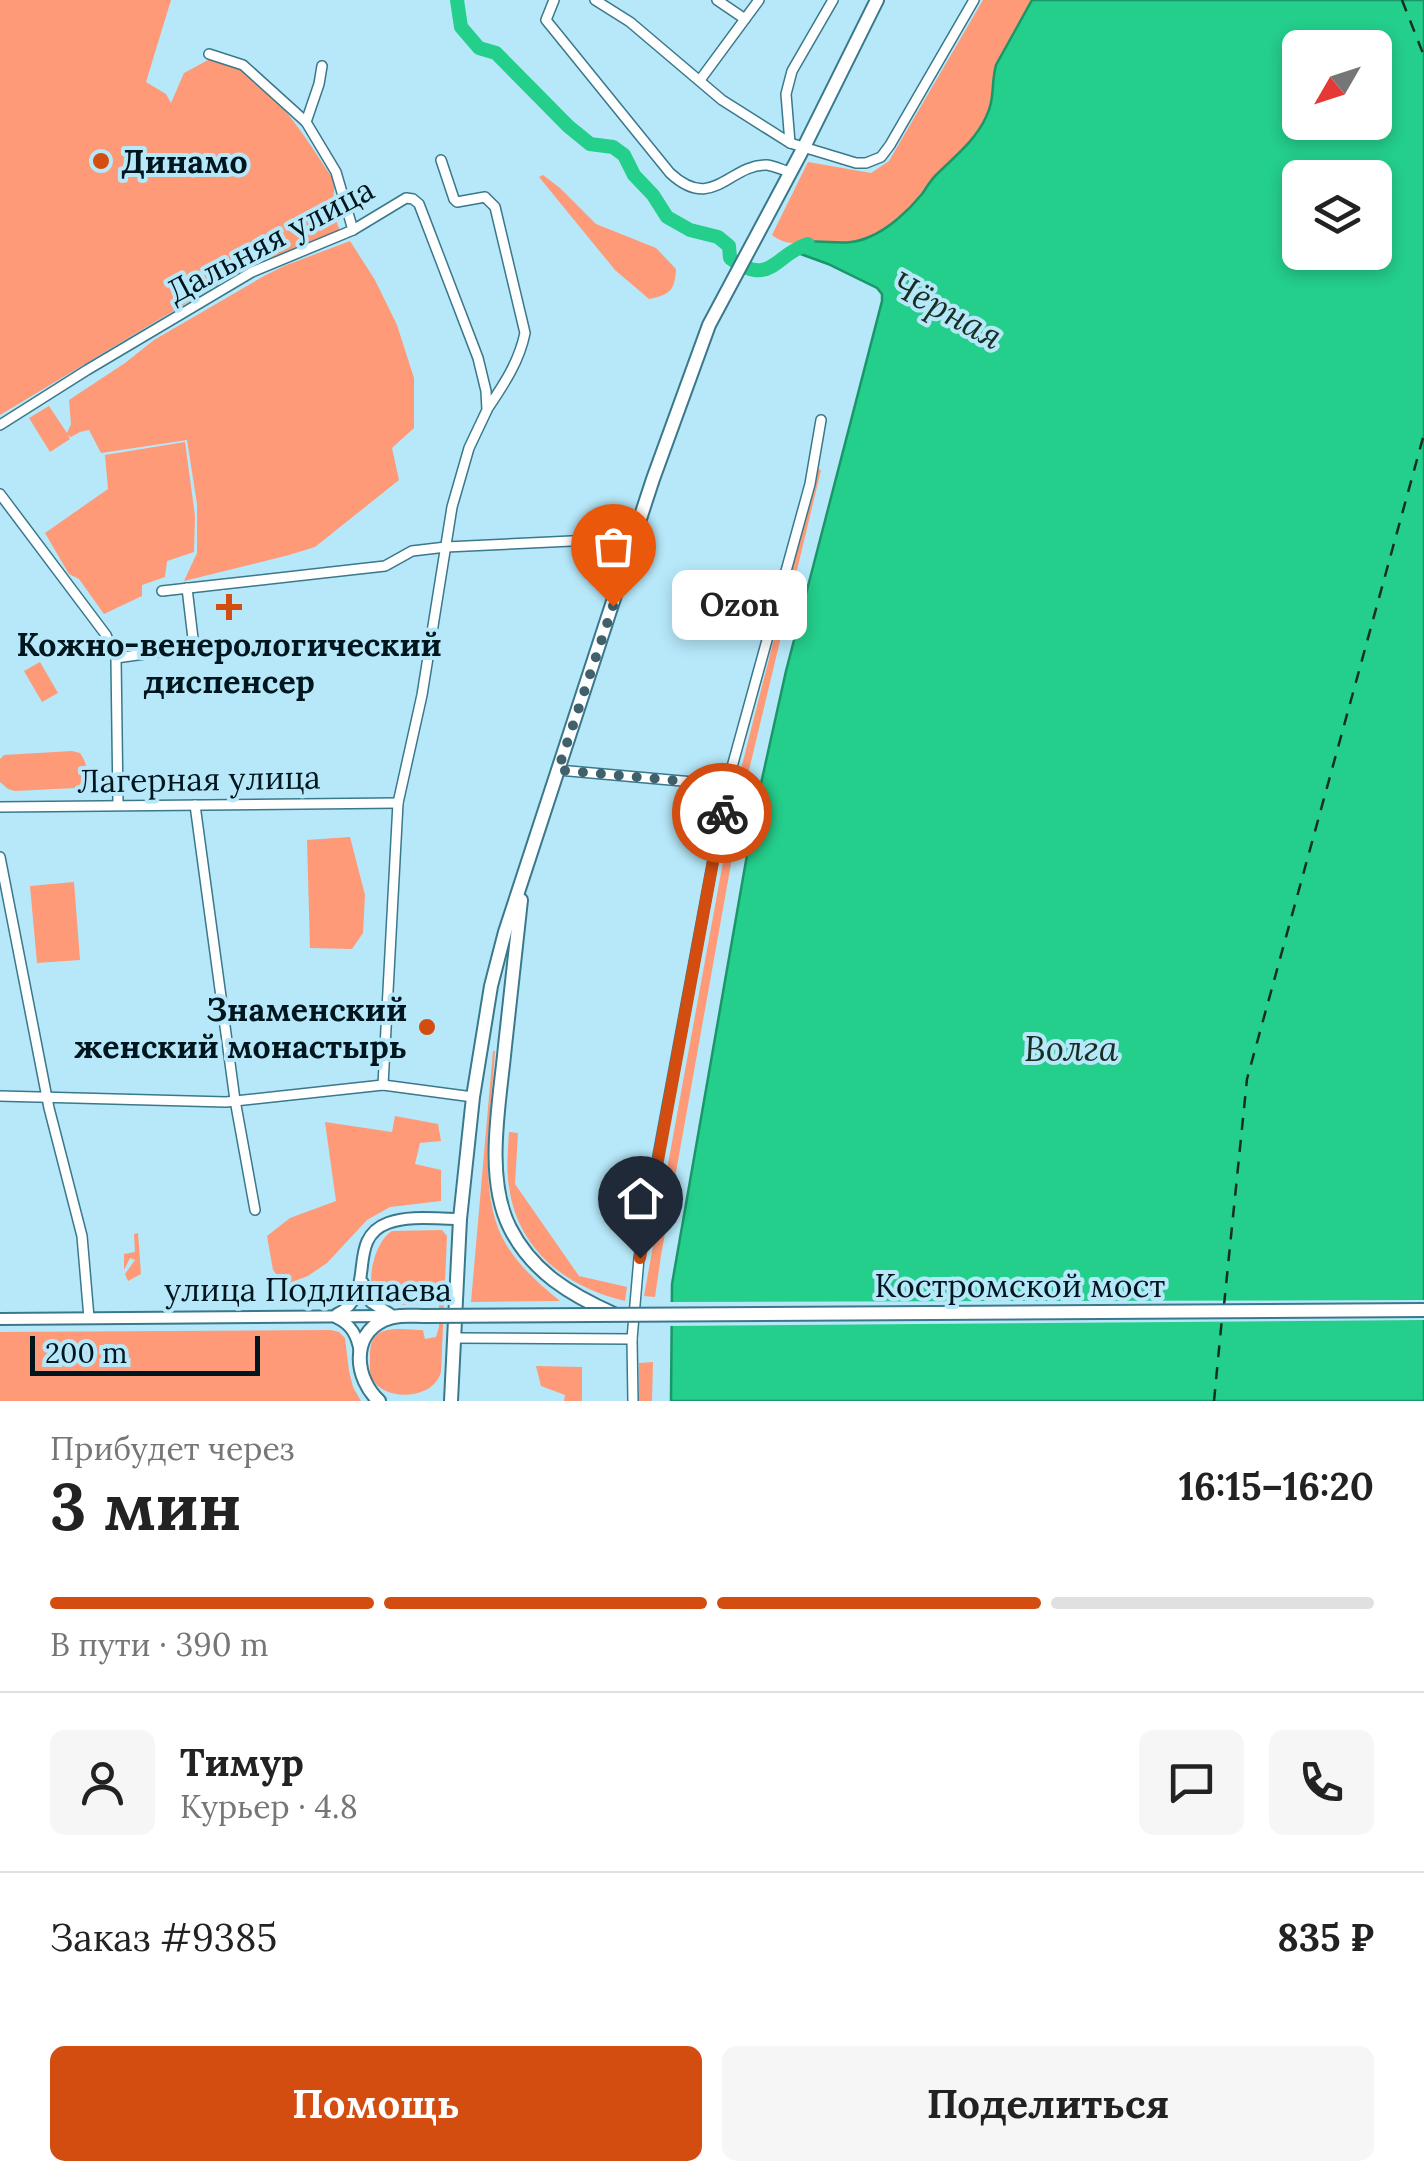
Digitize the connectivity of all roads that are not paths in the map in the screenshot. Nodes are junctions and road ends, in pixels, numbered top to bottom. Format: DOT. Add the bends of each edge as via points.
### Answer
graph roads {
  1 [pos="554,0"];
  2 [pos="595,0"];
  3 [pos="717,0"];
  4 [pos="759,0"];
  5 [pos="834,0"];
  6 [pos="877,0"];
  7 [pos="974,0"];
  8 [pos="745,19"];
  9 [pos="209,54"];
  10 [pos="322,66"];
  11 [pos="700,80"];
  12 [pos="306,122"];
  13 [pos="796,145"];
  14 [pos="441,160"];
  15 [pos="790,172"];
  16 [pos="353,230"];
  17 [pos="487,410"];
  18 [pos="821,420"];
  19 [pos="0,425"];
  20 [pos="0,494"];
  21 [pos="635,538"];
  22 [pos="446,547"];
  23 [pos="187,588"];
  24 [pos="162,591"];
  25 [pos="116,658"];
  26 [pos="558,770"];
  27 [pos="727,785"];
  28 [pos="398,803"];
  29 [pos="118,804"];
  30 [pos="195,805"];
  31 [pos="0,807"];
  32 [pos="0,857"];
  33 [pos="524,870"];
  34 [pos="382,1085"];
  35 [pos="0,1096"];
  36 [pos="48,1097"];
  37 [pos="473,1098"];
  38 [pos="235,1100"];
  39 [pos="255,1210"];
  40 [pos="460,1219"];
  41 [pos="362,1278"];
  42 [pos="1424,1310"];
  43 [pos="332,1316"];
  44 [pos="396,1316"];
  45 [pos="616,1316"];
  46 [pos="89,1318"];
  47 [pos="0,1319"];
  48 [pos="455,1338"];
  49 [pos="632,1339"];
  50 [pos="360,1352"];
  51 [pos="380,1401"];
  52 [pos="452,1401"];
  53 [pos="632,1401"];
  1 -- 15 [label="street" via="546,20 682,184 708,189 767,165"];
  2 -- 11 [label="street"];
  3 -- 8 [label="street"];
  4 -- 8 [label="street"];
  5 -- 13 [label="street" via="792,71 786,94"];
  6 -- 13 [label="highway"];
  7 -- 13 [label="street" via="881,157 856,163"];
  8 -- 11 [label="street"];
  9 -- 12 [label="street" via="243,65"];
  10 -- 12 [label="street"];
  11 -- 13 [label="street"];
  12 -- 16 [label="street" via="336,172"];
  13 -- 15 [label="highway"];
  14 -- 17 [label="street" via="457,202 486,197 495,207 525,333 514,368"];
  15 -- 21 [label="highway" via="709,325"];
  16 -- 17 [label="street, Дальняя улица" via="406,198 419,204 478,358"];
  16 -- 19 [label="street, Дальняя улица" via="252,272"];
  17 -- 22 [label="street" via="469,448"];
  18 -- 27 [label="street" via="810,484"];
  20 -- 25 [label="street" via="106,635"];
  21 -- 22 [label="street"];
  21 -- 26 [label="highway"];
  22 -- 23 [label="street" via="412,551 385,566"];
  22 -- 28 [label="street"];
  23 -- 24 [label="street"];
  23 -- 25 [label="street" via="194,648"];
  25 -- 29 [label="street"];
  26 -- 27 [label="street"];
  26 -- 33 [label="highway"];
  27 -- 49 [label="street" via="640,1258"];
  28 -- 30 [label="street, Лагерная улица"];
  28 -- 34 [label="street"];
  29 -- 30 [label="street, Лагерная улица"];
  29 -- 31 [label="street, Лагерная улица"];
  30 -- 38 [label="street"];
  32 -- 36 [label="street"];
  33 -- 37 [label="highway" via="492,986"];
  33 -- 45 [label="highway" via="497,1187 510,1228 544,1274"];
  34 -- 37 [label="street"];
  34 -- 38 [label="street"];
  35 -- 36 [label="street"];
  36 -- 38 [label="street"];
  36 -- 46 [label="street" via="82,1236"];
  37 -- 40 [label="highway"];
  38 -- 39 [label="street"];
  40 -- 41 [label="main road" via="385,1224 365,1246"];
  40 -- 48 [label="highway"];
  41 -- 43 [label="main road" via="354,1302"];
  41 -- 44 [label="main road" via="370,1302"];
  42 -- 45 [label="highway, Костромской мост, bridge"];
  43 -- 44 [label="main road, улица Подлипаева"];
  43 -- 46 [label="main road, улица Подлипаева"];
  43 -- 50 [label="main road" via="352,1328"];
  44 -- 45 [label="highway, улица Подлипаева, bridge"];
  44 -- 50 [label="highway" via="368,1331"];
  46 -- 47 [label="main road, улица Подлипаева"];
  48 -- 49 [label="street"];
  48 -- 52 [label="highway"];
  49 -- 53 [label="street"];
  50 -- 51 [label="highway" via="362,1375"];
}
